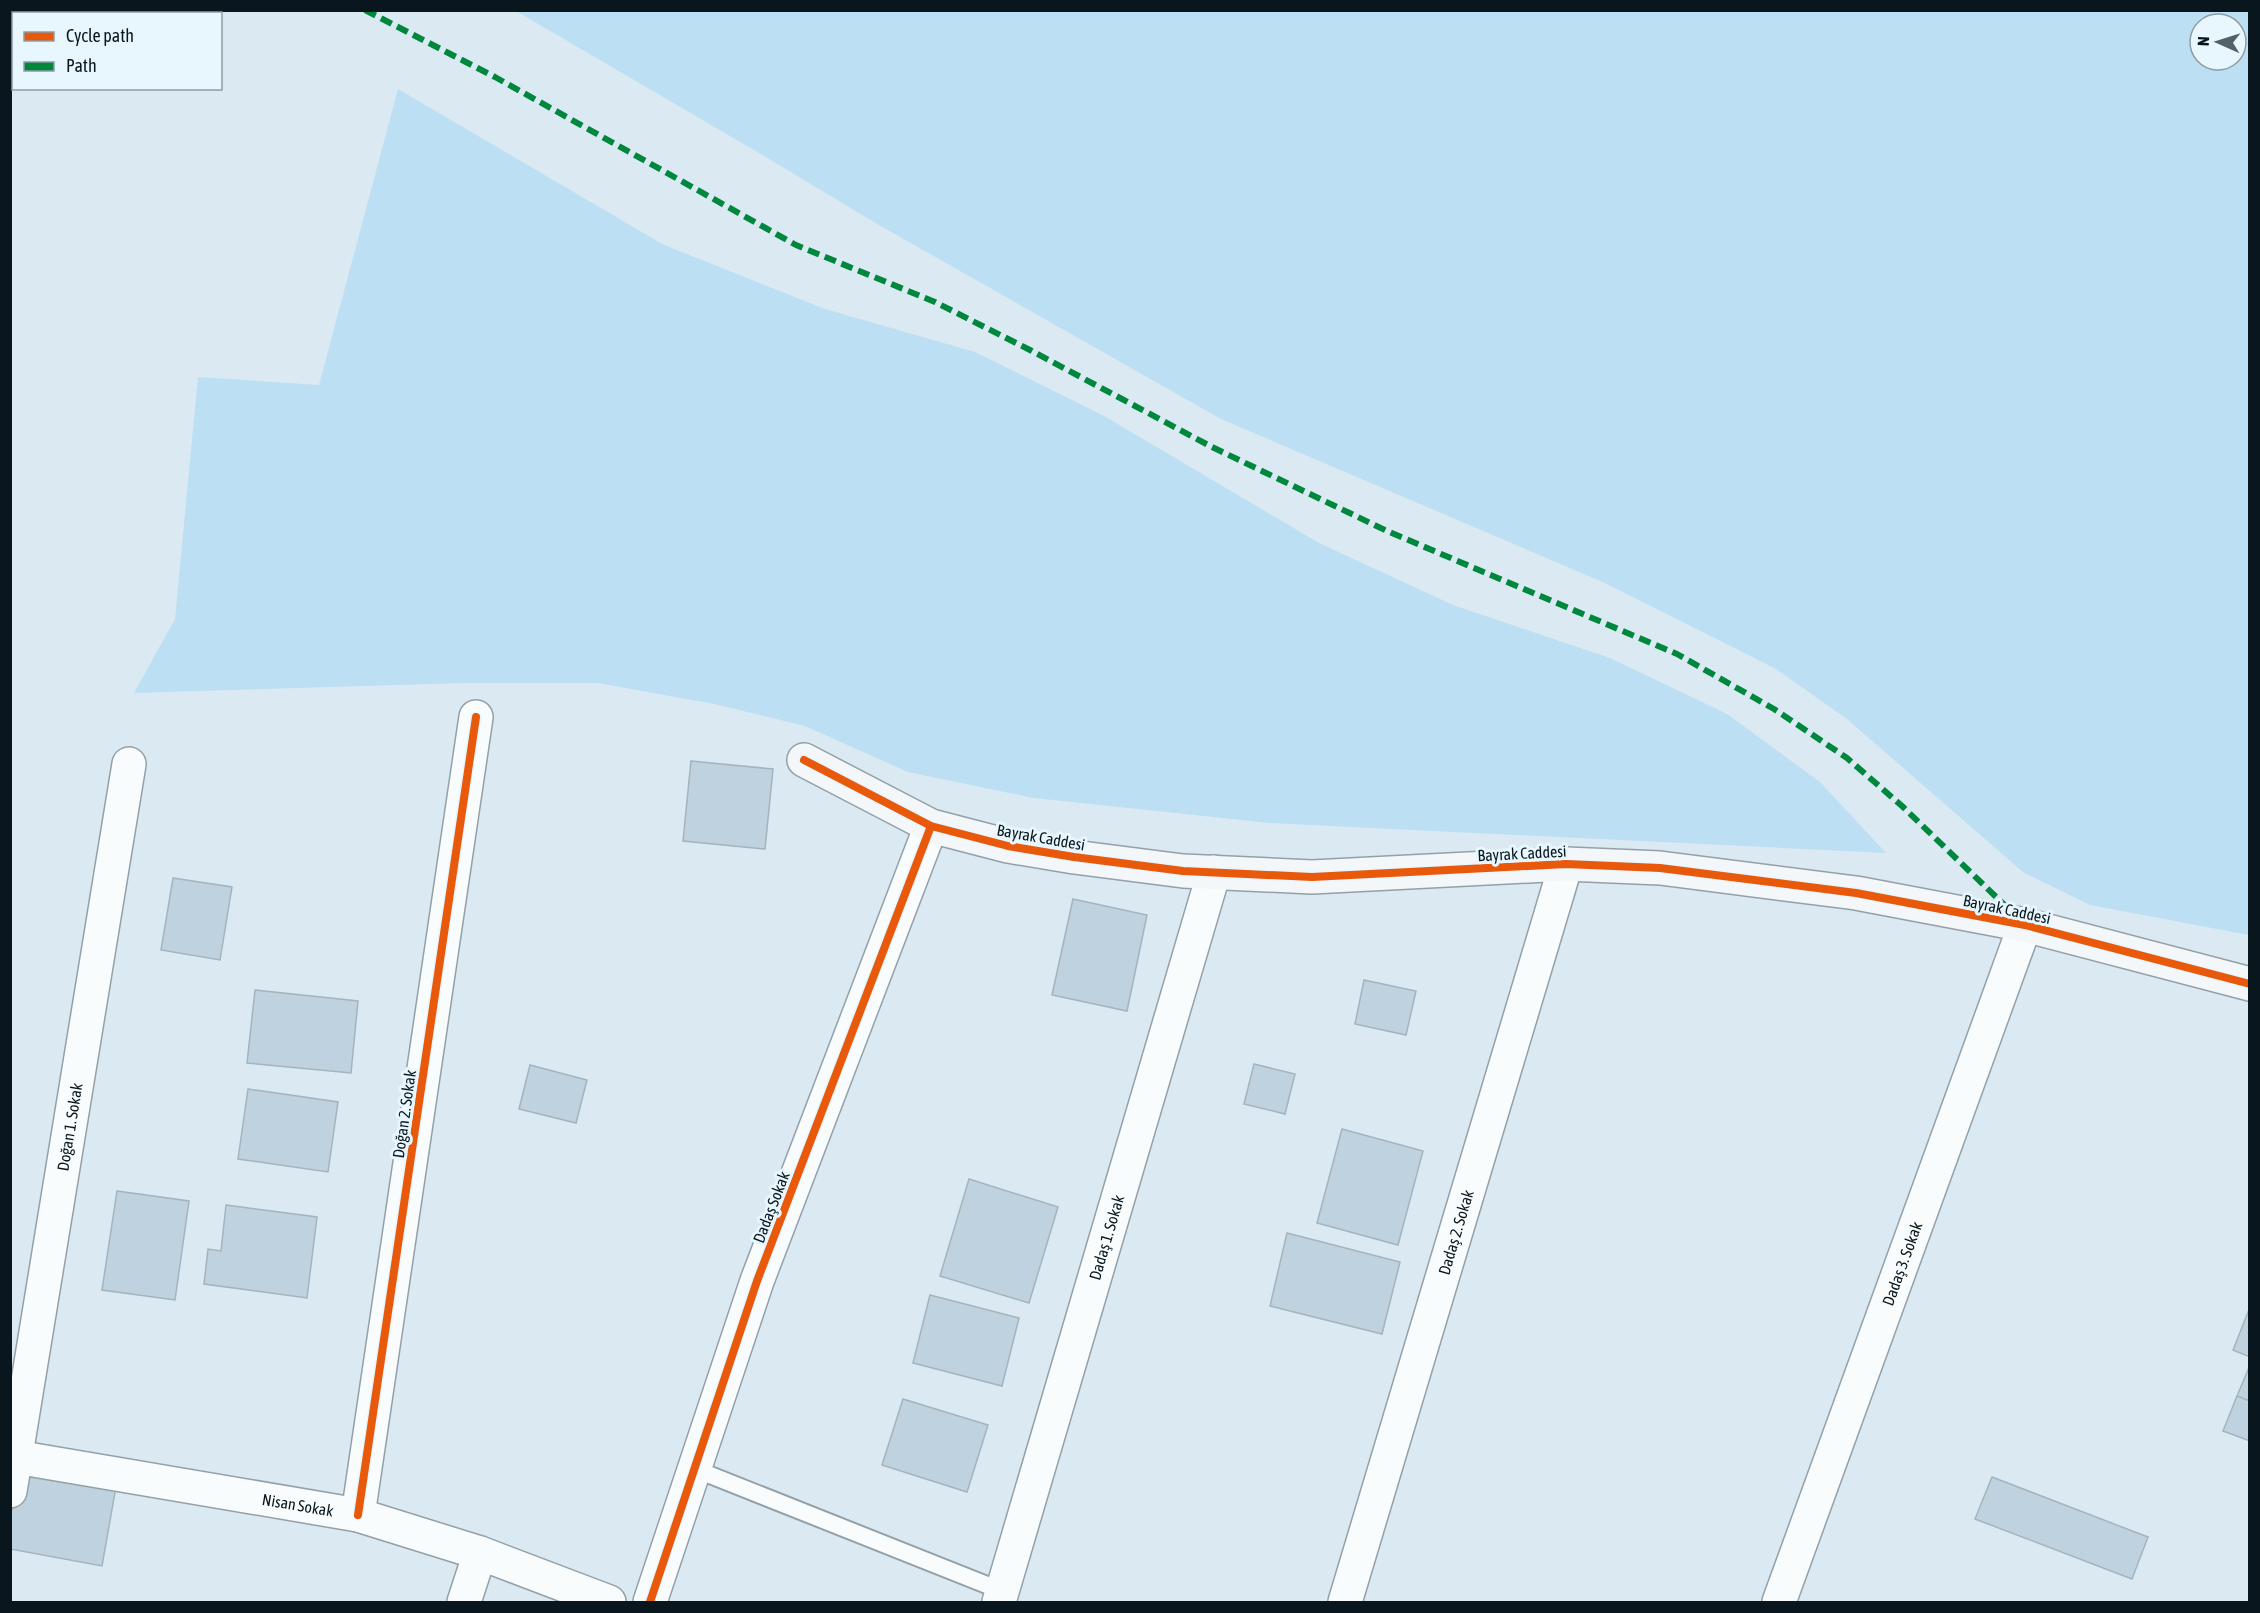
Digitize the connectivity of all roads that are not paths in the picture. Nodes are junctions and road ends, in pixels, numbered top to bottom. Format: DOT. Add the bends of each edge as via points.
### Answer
graph roads {
  1 [pos="476,717"];
  2 [pos="804,760"];
  3 [pos="129,764"];
  4 [pos="931,826"];
  5 [pos="1566,864"];
  6 [pos="1214,872"];
  7 [pos="2025,925"];
  8 [pos="2250,984"];
  9 [pos="14,1456"];
  10 [pos="694,1469"];
  11 [pos="10,1491"];
  12 [pos="358,1515"];
  13 [pos="480,1553"];
  14 [pos="1000,1597"];
  15 [pos="464,1602"];
  16 [pos="609,1602"];
  17 [pos="650,1602"];
  18 [pos="1345,1602"];
  19 [pos="1779,1602"];
  1 -- 12 [label="street, Doğan 2. Sokak"];
  2 -- 4 [label="street, Bayrak Caddesi"];
  3 -- 9 [label="street, Doğan 1. Sokak"];
  4 -- 6 [label="street, Bayrak Caddesi" via="1008,846 1074,857"];
  4 -- 10 [label="street, Dadaş Sokak" via="757,1281"];
  5 -- 6 [label="street, Bayrak Caddesi" via="1312,877"];
  5 -- 7 [label="street, Bayrak Caddesi" via="1660,868 1760,879"];
  5 -- 18 [label="street, Dadaş 2. Sokak"];
  6 -- 14 [label="street, Dadaş 1. Sokak"];
  7 -- 8 [label="street, Bayrak Caddesi"];
  7 -- 19 [label="street, Dadaş 3. Sokak"];
  9 -- 11 [label="street, Doğan 1. Sokak"];
  9 -- 12 [label="street, Nisan Sokak"];
  10 -- 14 [label="lane"];
  10 -- 17 [label="street, Dadaş Sokak"];
  12 -- 13 [label="street, Nisan Sokak"];
  13 -- 15 [label="street"];
  13 -- 16 [label="street, Nisan Sokak"];
}
